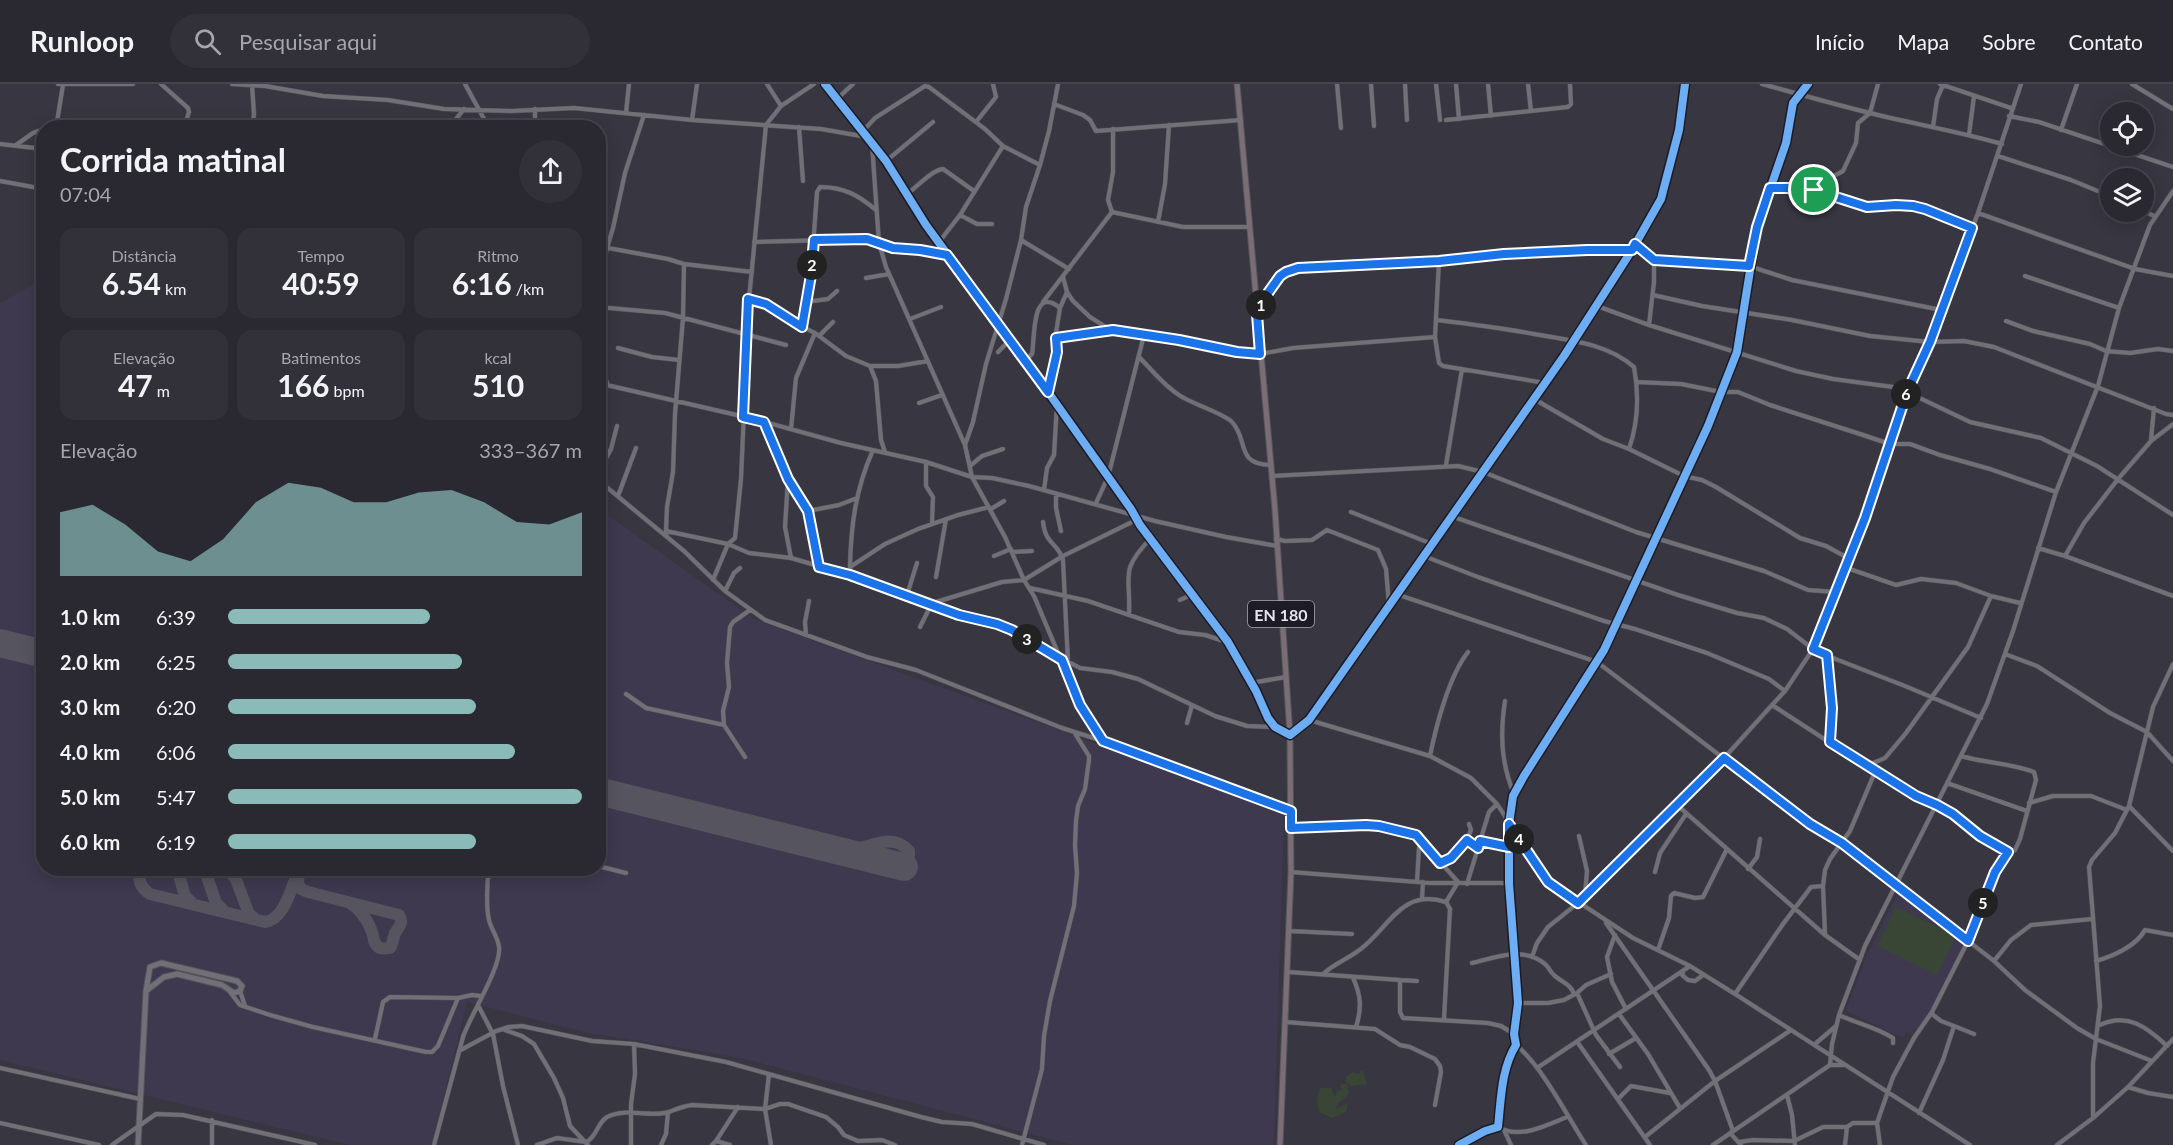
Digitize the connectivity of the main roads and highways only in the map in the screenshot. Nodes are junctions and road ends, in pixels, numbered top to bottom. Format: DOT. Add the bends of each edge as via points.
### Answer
graph roads {
  1 [pos="1237,84"];
  2 [pos="1280,1145"];
  1 -- 2 [label="main road, EN 180" via="1272,476 1290,735 1291,872"];
}
